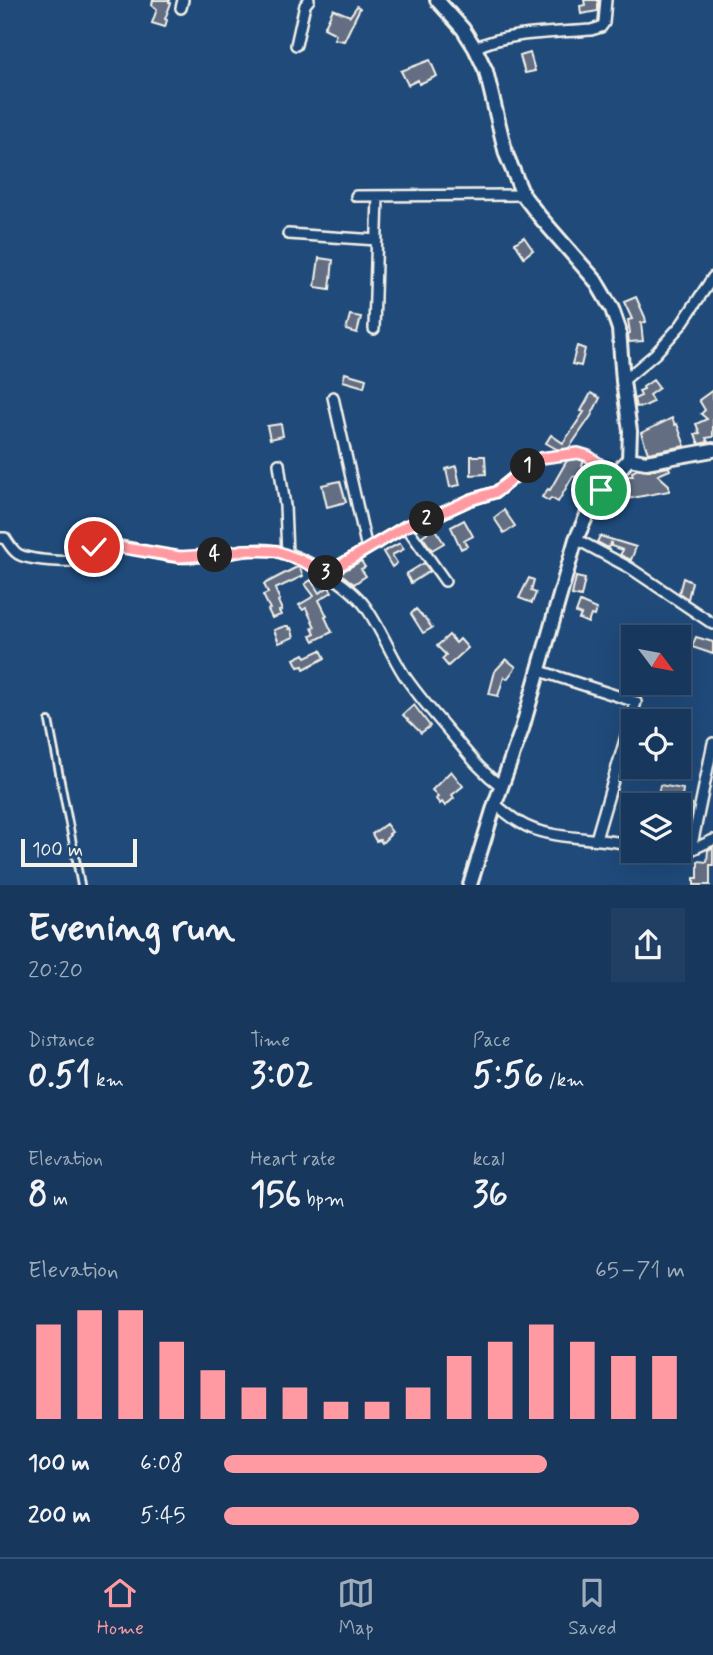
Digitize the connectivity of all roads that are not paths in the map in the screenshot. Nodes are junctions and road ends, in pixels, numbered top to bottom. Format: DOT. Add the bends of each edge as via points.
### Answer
graph roads {
  1 [pos="309,0"];
  2 [pos="437,0"];
  3 [pos="606,0"];
  4 [pos="296,45"];
  5 [pos="475,48"];
  6 [pos="356,195"];
  7 [pos="523,195"];
  8 [pos="379,196"];
  9 [pos="288,234"];
  10 [pos="377,240"];
  11 [pos="713,277"];
  12 [pos="374,329"];
  13 [pos="623,381"];
  14 [pos="333,397"];
  15 [pos="713,450"];
  16 [pos="629,459"];
  17 [pos="533,462"];
  18 [pos="279,464"];
  19 [pos="406,526"];
  20 [pos="0,538"];
  21 [pos="576,540"];
  22 [pos="367,549"];
  23 [pos="287,554"];
  24 [pos="327,573"];
  25 [pos="445,582"];
  26 [pos="713,624"];
  27 [pos="540,671"];
  28 [pos="49,721"];
  29 [pos="713,743"];
  30 [pos="501,786"];
  31 [pos="495,804"];
  32 [pos="596,839"];
  33 [pos="713,841"];
  34 [pos="621,842"];
  35 [pos="691,850"];
  36 [pos="81,885"];
  37 [pos="470,885"];
  1 -- 4 [label="street"];
  2 -- 5 [label="street"];
  3 -- 5 [label="street" via="601,27 487,41"];
  5 -- 7 [label="street"];
  6 -- 8 [label="street"];
  7 -- 8 [label="street"];
  7 -- 13 [label="street" via="595,280 612,309 619,329"];
  8 -- 10 [label="street"];
  9 -- 10 [label="street"];
  10 -- 12 [label="street"];
  11 -- 13 [label="street" via="681,325"];
  13 -- 16 [label="street"];
  14 -- 22 [label="street"];
  15 -- 16 [label="street" via="646,462"];
  16 -- 21 [label="street" via="601,490"];
  17 -- 19 [label="street" via="496,492"];
  18 -- 23 [label="street"];
  19 -- 22 [label="street"];
  19 -- 25 [label="street"];
  20 -- 23 [label="street" via="21,556 56,561 79,560 94,547 106,545 180,557 244,550"];
  21 -- 26 [label="street" via="630,568"];
  21 -- 27 [label="street"];
  22 -- 24 [label="street"];
  23 -- 24 [label="street"];
  24 -- 30 [label="street" via="364,606 422,701 474,764"];
  27 -- 30 [label="street"];
  27 -- 32 [label="street" via="636,702"];
  28 -- 36 [label="lane"];
  29 -- 35 [label="street"];
  30 -- 31 [label="street"];
  31 -- 32 [label="street" via="527,827 547,834"];
  31 -- 37 [label="street"];
  32 -- 34 [label="street"];
  33 -- 35 [label="street"];
}
